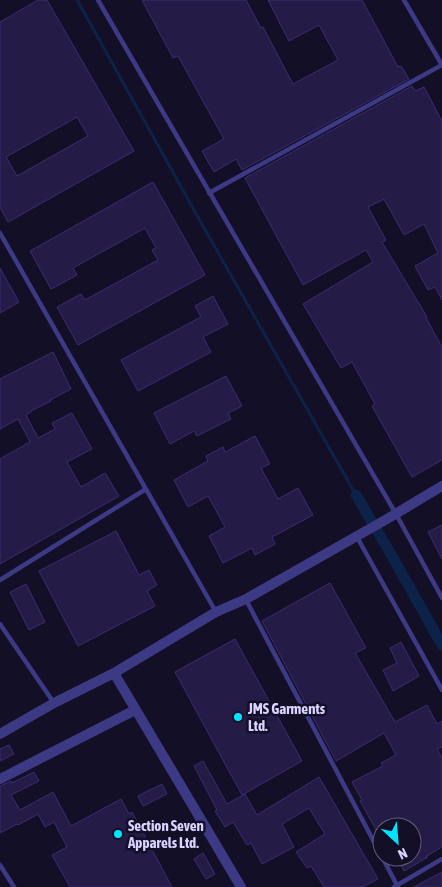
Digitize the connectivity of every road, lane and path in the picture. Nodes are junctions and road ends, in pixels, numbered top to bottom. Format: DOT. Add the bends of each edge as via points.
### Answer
graph roads {
  1 [pos="98,0"];
  2 [pos="404,0"];
  3 [pos="442,65"];
  4 [pos="209,193"];
  5 [pos="0,233"];
  6 [pos="442,486"];
  7 [pos="146,488"];
  8 [pos="391,517"];
  9 [pos="357,537"];
  10 [pos="0,580"];
  11 [pos="442,598"];
  12 [pos="246,599"];
  13 [pos="216,612"];
  14 [pos="0,624"];
  15 [pos="114,673"];
  16 [pos="442,690"];
  17 [pos="54,703"];
  18 [pos="135,710"];
  19 [pos="0,734"];
  20 [pos="0,779"];
  21 [pos="372,838"];
  22 [pos="442,860"];
  23 [pos="0,865"];
  24 [pos="387,867"];
  25 [pos="397,886"];
  26 [pos="14,887"];
  27 [pos="241,887"];
  1 -- 4 [label="lane"];
  2 -- 3 [label="lane"];
  3 -- 4 [label="lane"];
  4 -- 8 [label="lane"];
  5 -- 7 [label="lane"];
  6 -- 8 [label="street"];
  7 -- 10 [label="lane"];
  7 -- 13 [label="lane"];
  8 -- 9 [label="street"];
  8 -- 11 [label="lane"];
  9 -- 12 [label="street"];
  9 -- 16 [label="lane"];
  12 -- 13 [label="street"];
  12 -- 21 [label="lane"];
  13 -- 15 [label="street"];
  14 -- 17 [label="lane"];
  15 -- 17 [label="street"];
  15 -- 18 [label="street"];
  17 -- 19 [label="street"];
  18 -- 20 [label="street"];
  18 -- 27 [label="street"];
  22 -- 25 [label="lane"];
  23 -- 26 [label="lane"];
  24 -- 25 [label="lane"];
}
